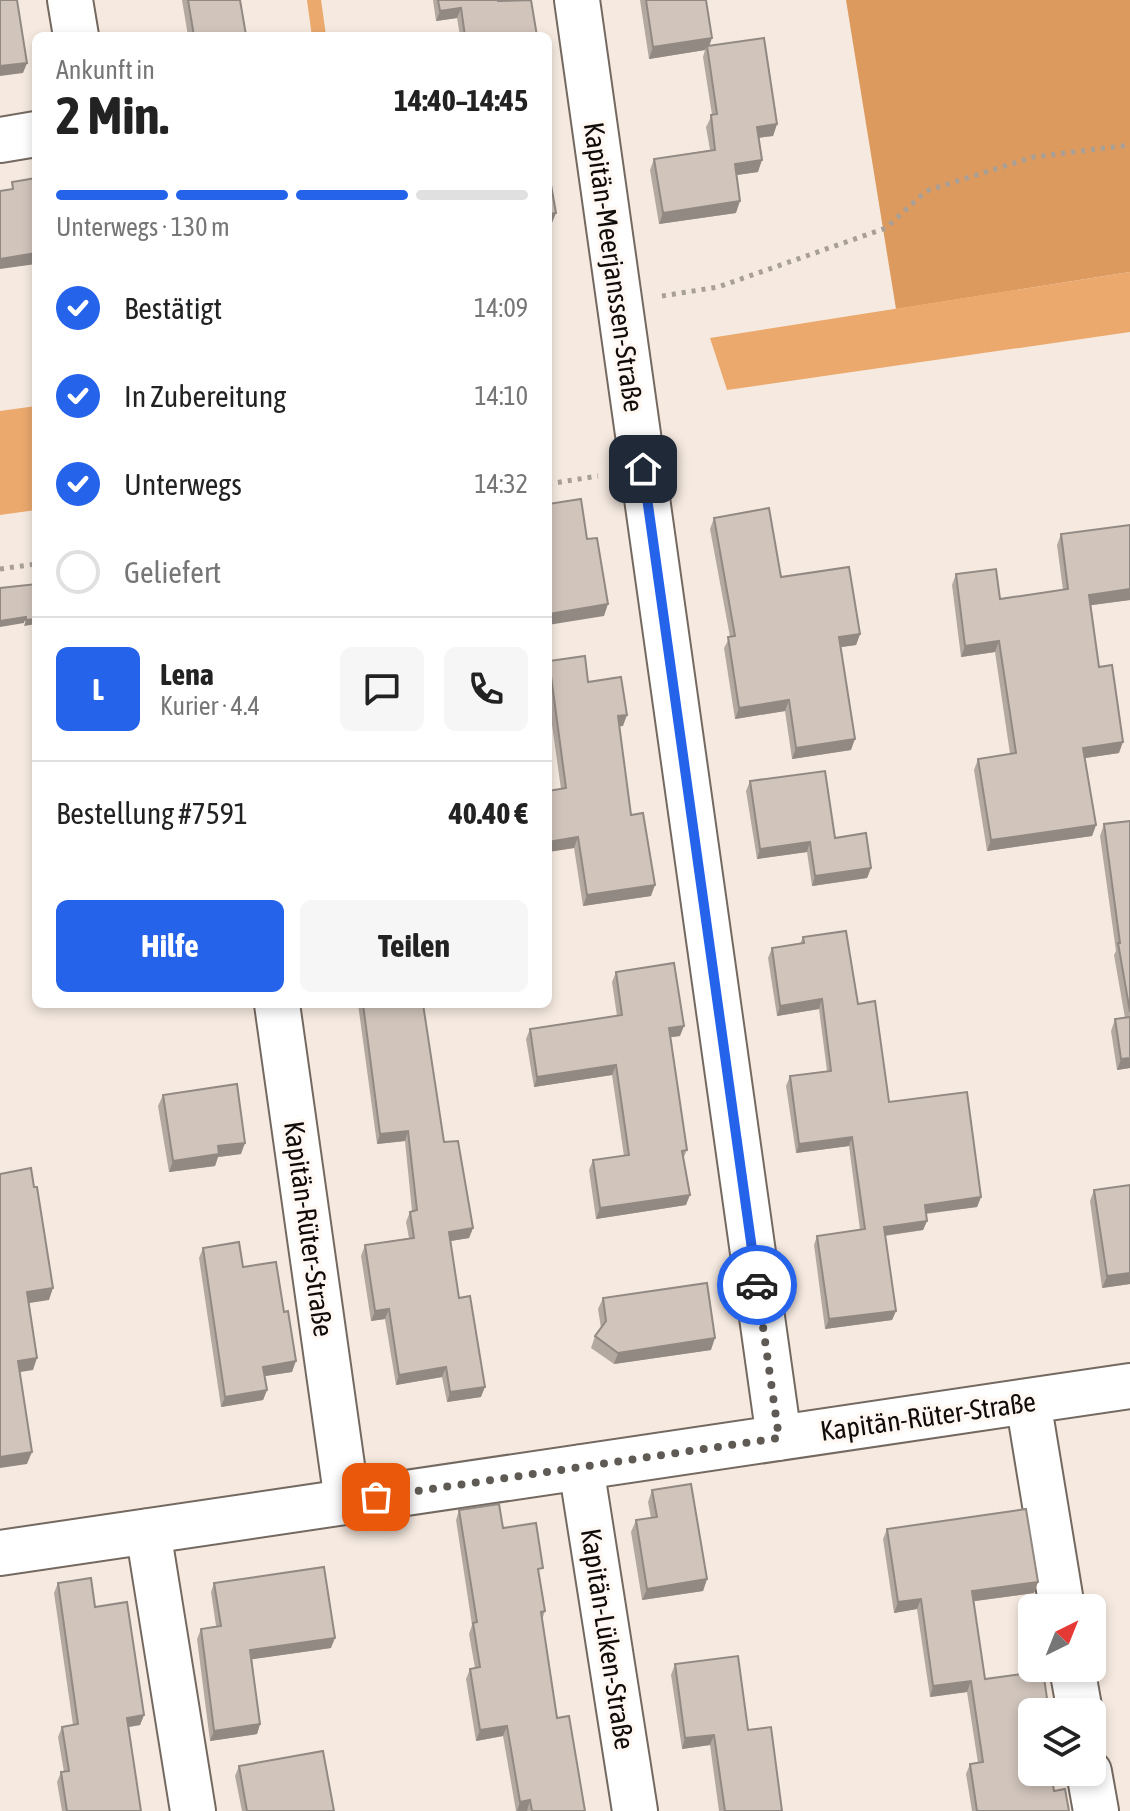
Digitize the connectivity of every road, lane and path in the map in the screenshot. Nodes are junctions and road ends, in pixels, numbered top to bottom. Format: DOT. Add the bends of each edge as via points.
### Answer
graph roads {
  1 [pos="70,0"];
  2 [pos="577,0"];
  3 [pos="75,32"];
  4 [pos="32,135"];
  5 [pos="0,140"];
  6 [pos="1130,145"];
  7 [pos="619,303"];
  8 [pos="32,565"];
  9 [pos="0,569"];
  10 [pos="278,1008"];
  11 [pos="1130,1386"];
  12 [pos="1028,1401"];
  13 [pos="779,1438"];
  14 [pos="581,1467"];
  15 [pos="347,1501"];
  16 [pos="148,1531"];
  17 [pos="0,1553"];
  18 [pos="1060,1594"];
  19 [pos="1092,1786"];
  20 [pos="193,1811"];
  21 [pos="635,1811"];
  22 [pos="1096,1811"];
  1 -- 3 [label="street"];
  2 -- 7 [label="street, Kapitän-Meerjanssen-Straße"];
  4 -- 5 [label="street"];
  6 -- 7 [label="path" via="1033,157 926,191 886,228 872,233 718,287"];
  7 -- 13 [label="street, Kapitän-Meerjanssen-Straße"];
  8 -- 9 [label="path"];
  10 -- 15 [label="street, Kapitän-Rüter-Straße"];
  11 -- 12 [label="street, Kapitän-Rüter-Straße"];
  12 -- 13 [label="street, Kapitän-Rüter-Straße"];
  12 -- 18 [label="street"];
  13 -- 14 [label="street, Kapitän-Rüter-Straße"];
  14 -- 15 [label="street, Kapitän-Rüter-Straße"];
  14 -- 21 [label="street, Kapitän-Lüken-Straße"];
  15 -- 16 [label="street, Kapitän-Rüter-Straße"];
  16 -- 17 [label="street, Kapitän-Rüter-Straße"];
  16 -- 20 [label="street"];
  19 -- 22 [label="street"];
}
